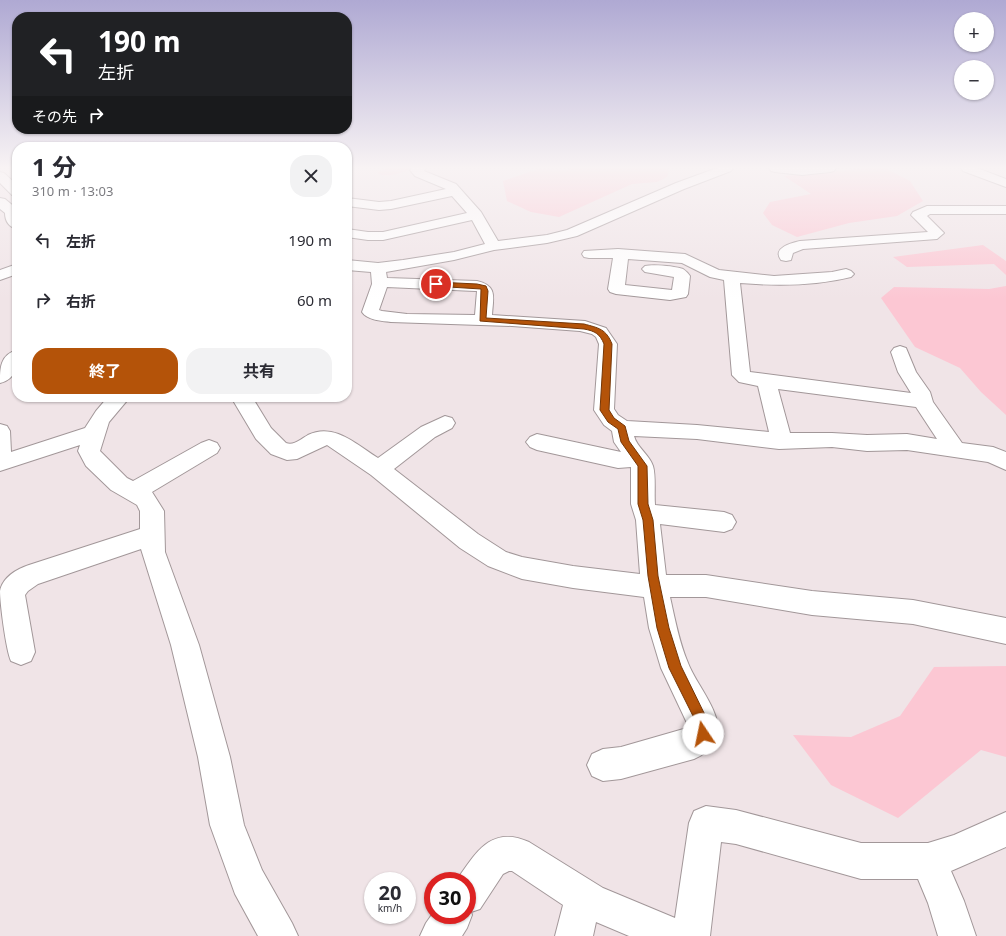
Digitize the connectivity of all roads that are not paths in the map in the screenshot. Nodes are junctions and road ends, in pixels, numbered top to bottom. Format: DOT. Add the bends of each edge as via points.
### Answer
graph roads {
  1 [pos="473,212"];
  2 [pos="621,212"];
  3 [pos="924,212"];
  4 [pos="476,215"];
  5 [pos="579,230"];
  6 [pos="352,234"];
  7 [pos="494,246"];
  8 [pos="589,254"];
  9 [pos="786,257"];
  10 [pos="10,263"];
  11 [pos="352,267"];
  12 [pos="587,269"];
  13 [pos="846,274"];
  14 [pos="0,275"];
  15 [pos="379,275"];
  16 [pos="732,277"];
  17 [pos="483,320"];
  18 [pos="900,352"];
  19 [pos="12,362"];
  20 [pos="0,377"];
  21 [pos="766,381"];
  22 [pos="923,401"];
  23 [pos="115,402"];
  24 [pos="247,402"];
  25 [pos="445,423"];
  26 [pos="622,428"];
  27 [pos="0,431"];
  28 [pos="94,433"];
  29 [pos="782,441"];
  30 [pos="537,442"];
  31 [pos="209,448"];
  32 [pos="955,449"];
  33 [pos="638,459"];
  34 [pos="1006,462"];
  35 [pos="379,469"];
  36 [pos="133,492"];
  37 [pos="646,513"];
  38 [pos="724,522"];
  39 [pos="152,535"];
  40 [pos="656,587"];
  41 [pos="1006,631"];
  42 [pos="21,652"];
  43 [pos="603,765"];
  44 [pos="1006,829"];
  45 [pos="928,862"];
  46 [pos="476,883"];
  47 [pos="583,897"];
  48 [pos="448,924"];
  49 [pos="279,936"];
  50 [pos="439,936"];
  51 [pos="574,936"];
  52 [pos="673,936"];
  53 [pos="691,936"];
  54 [pos="957,936"];
  1 -- 4 [label="street"];
  2 -- 5 [label="street"];
  3 -- 9 [label="street" via="918,215 937,233 932,236 800,245 786,252"];
  4 -- 6 [label="street" via="383,236"];
  4 -- 7 [label="street"];
  5 -- 7 [label="street" via="547,239"];
  5 -- 8 [label="street" via="589,247"];
  7 -- 15 [label="street"];
  8 -- 12 [label="street"];
  8 -- 16 [label="street" via="618,253 621,260 685,259 715,274"];
  10 -- 14 [label="street"];
  11 -- 15 [label="street"];
  13 -- 16 [label="street" via="774,280"];
  15 -- 17 [label="street" via="484,288"];
  15 -- 17 [label="street" via="370,312 376,315"];
  16 -- 21 [label="street" via="741,375"];
  17 -- 26 [label="street" via="584,326 596,329 604,335 608,344 604,410 611,420"];
  18 -- 22 [label="street" via="907,372"];
  19 -- 20 [label="street"];
  21 -- 22 [label="street"];
  21 -- 29 [label="street"];
  22 -- 32 [label="street"];
  23 -- 28 [label="street" via="101,416"];
  24 -- 35 [label="street" via="267,439 276,448 292,453 327,436"];
  25 -- 35 [label="street" via="428,432"];
  26 -- 29 [label="street" via="664,429"];
  26 -- 33 [label="street" via="625,442"];
  27 -- 28 [label="street" via="0,462"];
  28 -- 36 [label="street" via="89,451 94,460 119,484"];
  29 -- 32 [label="street" via="832,440 867,444 907,442"];
  30 -- 33 [label="street" via="618,460"];
  31 -- 36 [label="street"];
  32 -- 34 [label="street" via="993,455"];
  33 -- 37 [label="street" via="642,466 643,504"];
  35 -- 40 [label="street" via="469,541 496,559 529,569 573,577"];
  36 -- 39 [label="street" via="146,499 152,511"];
  37 -- 38 [label="street"];
  37 -- 40 [label="street"];
  39 -- 42 [label="street" via="29,576 19,583 12,594"];
  39 -- 49 [label="street" via="153,552 185,645 214,757 227,825 248,881"];
  40 -- 41 [label="street" via="706,586 812,603 913,612"];
  40 -- 43 [label="street" via="663,628 675,668 701,719 703,734 694,743 621,763"];
  44 -- 45 [label="street"];
  45 -- 53 [label="street" via="861,861 736,827 706,824"];
  45 -- 54 [label="street" via="946,901"];
  46 -- 47 [label="street" via="491,862 504,853 517,854"];
  47 -- 51 [label="street"];
  47 -- 52 [label="street"];
  48 -- 50 [label="street"];
}
